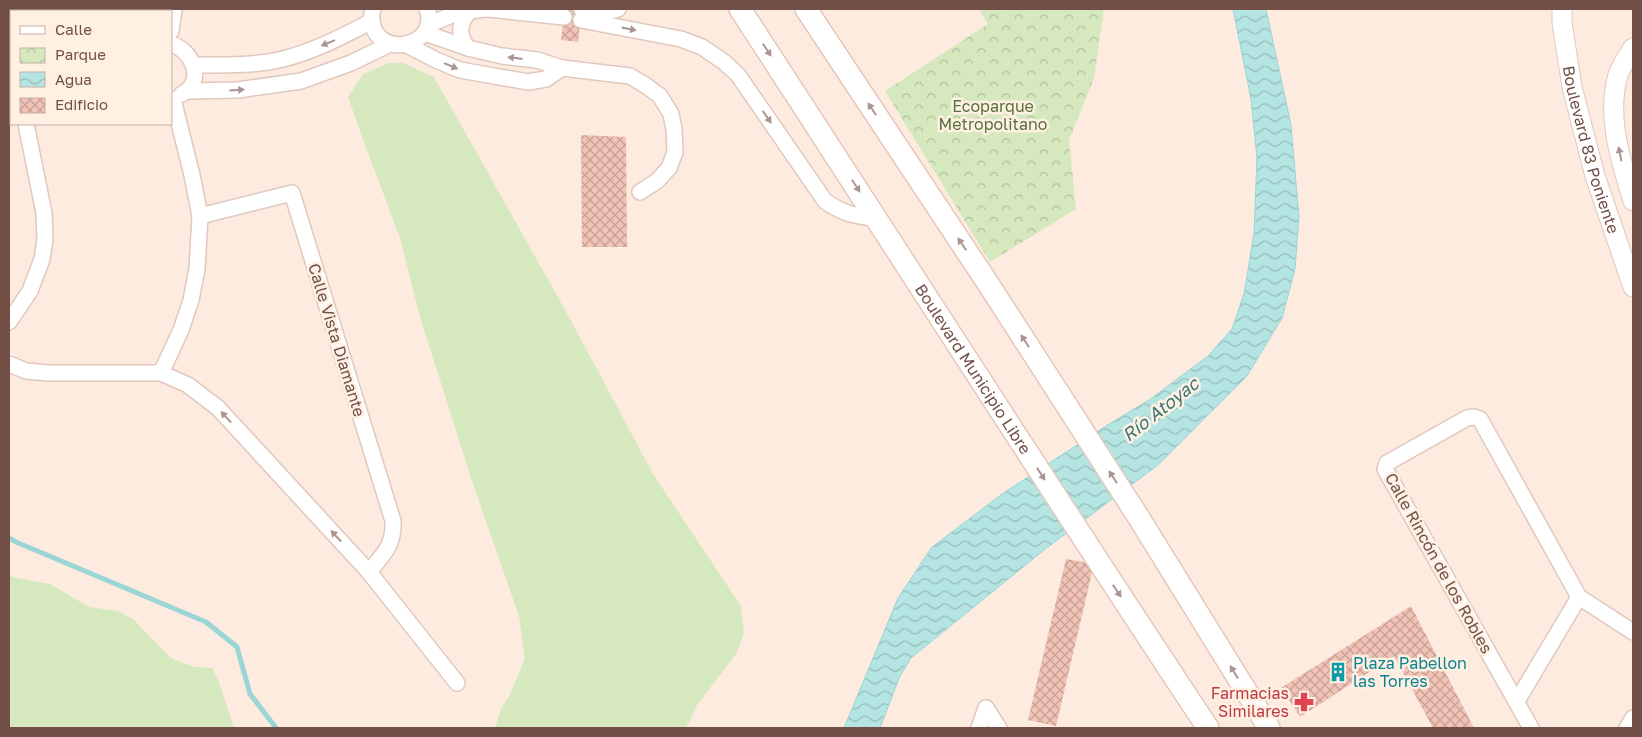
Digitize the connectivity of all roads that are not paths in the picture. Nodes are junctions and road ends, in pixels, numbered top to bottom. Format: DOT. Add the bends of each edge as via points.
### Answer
graph roads {
  1 [pos="174,9"];
  2 [pos="427,9"];
  3 [pos="487,9"];
  4 [pos="618,9"];
  5 [pos="740,9"];
  6 [pos="806,9"];
  7 [pos="1562,9"];
  8 [pos="470,11"];
  9 [pos="372,15"];
  10 [pos="564,16"];
  11 [pos="172,24"];
  12 [pos="426,29"];
  13 [pos="172,44"];
  14 [pos="390,44"];
  15 [pos="407,45"];
  16 [pos="468,48"];
  17 [pos="1633,48"];
  18 [pos="194,65"];
  19 [pos="562,68"];
  20 [pos="189,91"];
  21 [pos="172,99"];
  22 [pos="26,125"];
  23 [pos="640,192"];
  24 [pos="1633,201"];
  25 [pos="200,216"];
  26 [pos="877,219"];
  27 [pos="1633,287"];
  28 [pos="9,322"];
  29 [pos="9,364"];
  30 [pos="161,373"];
  31 [pos="369,572"];
  32 [pos="1580,597"];
  33 [pos="1633,632"];
  34 [pos="456,683"];
  35 [pos="1517,701"];
  36 [pos="1633,718"];
  37 [pos="979,728"];
  38 [pos="999,728"];
  39 [pos="1208,728"];
  40 [pos="1269,728"];
  41 [pos="1531,728"];
  42 [pos="1627,728"];
  1 -- 11 [label="street"];
  2 -- 12 [label="street"];
  3 -- 8 [label="street"];
  3 -- 10 [label="street"];
  4 -- 26 [label="street, one-way" via="581,15 681,39 702,47 724,62 738,75 825,201 839,211"];
  5 -- 26 [label="main road, Boulevard Municipio Libre, one-way"];
  40 -- 6 [label="main road, one-way" via="989,285"];
  7 -- 27 [label="street, Boulevard 83 Poniente" via="1572,86 1595,176"];
  8 -- 12 [label="street" via="459,12"];
  8 -- 16 [label="street" via="460,25 460,34"];
  9 -- 14 [label="street" via="378,35"];
  9 -- 18 [label="street, one-way" via="330,43 282,59"];
  12 -- 15 [label="street" via="417,40"];
  12 -- 16 [label="street"];
  13 -- 18 [label="street" via="187,52"];
  14 -- 15 [label="street"];
  20 -- 14 [label="street, one-way" via="238,90 301,81 351,63"];
  15 -- 19 [label="street, one-way" via="460,70 528,82 546,79"];
  19 -- 16 [label="street, one-way" via="537,60"];
  24 -- 17 [label="street, Boulevard 83 Poniente, one-way" via="1615,127 1614,99 1618,74"];
  18 -- 20 [label="street" via="194,80"];
  19 -- 23 [label="street" via="630,76 660,96 671,114 675,152 669,168"];
  20 -- 21 [label="street"];
  21 -- 25 [label="street"];
  22 -- 28 [label="street" via="44,213 45,240 30,292"];
  25 -- 30 [label="street" via="197,269 191,300"];
  25 -- 31 [label="street, Calle Vista Diamante" via="292,193 393,521 389,547"];
  26 -- 39 [label="main road, Boulevard Municipio Libre, one-way"];
  29 -- 30 [label="street" via="26,371 48,373"];
  31 -- 30 [label="street, one-way" via="218,408 188,385"];
  31 -- 34 [label="street"];
  32 -- 33 [label="street"];
  32 -- 35 [label="street"];
  32 -- 35 [label="street, Calle Rincón de los Robles" via="1480,419 1467,418 1387,462 1386,469"];
  35 -- 41 [label="street, Calle Rincón de los Robles"];
  36 -- 42 [label="street"];
  37 -- 38 [label="street" via="986,708"];
}
